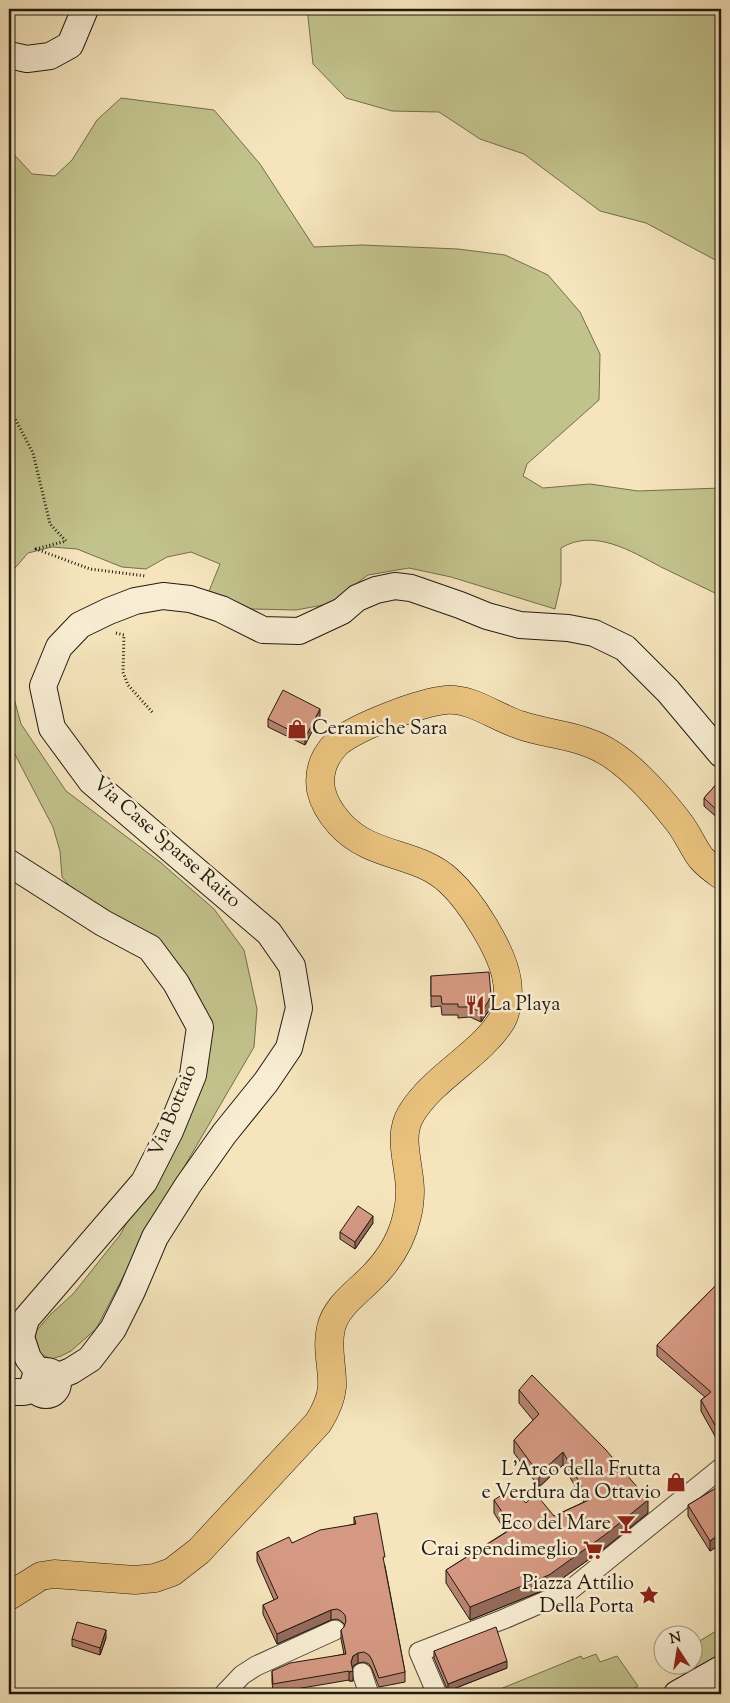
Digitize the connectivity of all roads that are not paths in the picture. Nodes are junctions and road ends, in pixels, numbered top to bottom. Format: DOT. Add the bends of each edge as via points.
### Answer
graph roads {
  1 [pos="85,9"];
  2 [pos="9,55"];
  3 [pos="721,754"];
  4 [pos="9,863"];
  5 [pos="721,875"];
  6 [pos="17,1323"];
  7 [pos="44,1380"];
  8 [pos="9,1392"];
  9 [pos="721,1468"];
  10 [pos="9,1596"];
  11 [pos="335,1630"];
  12 [pos="721,1669"];
  13 [pos="362,1672"];
  14 [pos="224,1694"];
  15 [pos="369,1694"];
  16 [pos="436,1694"];
  17 [pos="677,1694"];
  1 -- 2 [label="street" via="70,45 50,56 27,59"];
  3 -- 7 [label="street, Via Case Sparse Raito" via="668,691 625,648 594,633 520,625 411,588 395,586 376,590 357,598 342,611 299,631 262,630 221,609 190,599 162,596 135,601 80,625 59,647 44,686 52,728 91,781 268,933 292,966 298,1008 289,1048 224,1134 155,1237 114,1330 90,1359 71,1371"];
  4 -- 6 [label="street, Via Bottaio" via="103,923 150,948 176,982 200,1027 192,1075 170,1131 144,1182"];
  5 -- 10 [label="main road" via="700,857 681,824 641,779 591,743 518,725 472,704 452,700 419,705 339,741 322,765 320,775 320,786 330,813 369,846 427,866 452,884 474,912 497,951 508,983 504,1016 484,1041 432,1088 406,1122 404,1147 410,1190 406,1220 394,1249 377,1273 343,1305 331,1328 328,1358 332,1385 327,1408 318,1423 199,1551 172,1572 135,1580 54,1574 41,1576"];
  6 -- 7 [label="street, Via Bottaio" via="28,1358"];
  7 -- 8 [label="street, Via Case Sparse Raito" via="24,1392"];
  9 -- 16 [label="street" via="568,1591 419,1652"];
  11 -- 14 [label="street" via="256,1666"];
  12 -- 17 [label="street"];
  13 -- 15 [label="street"];
}
